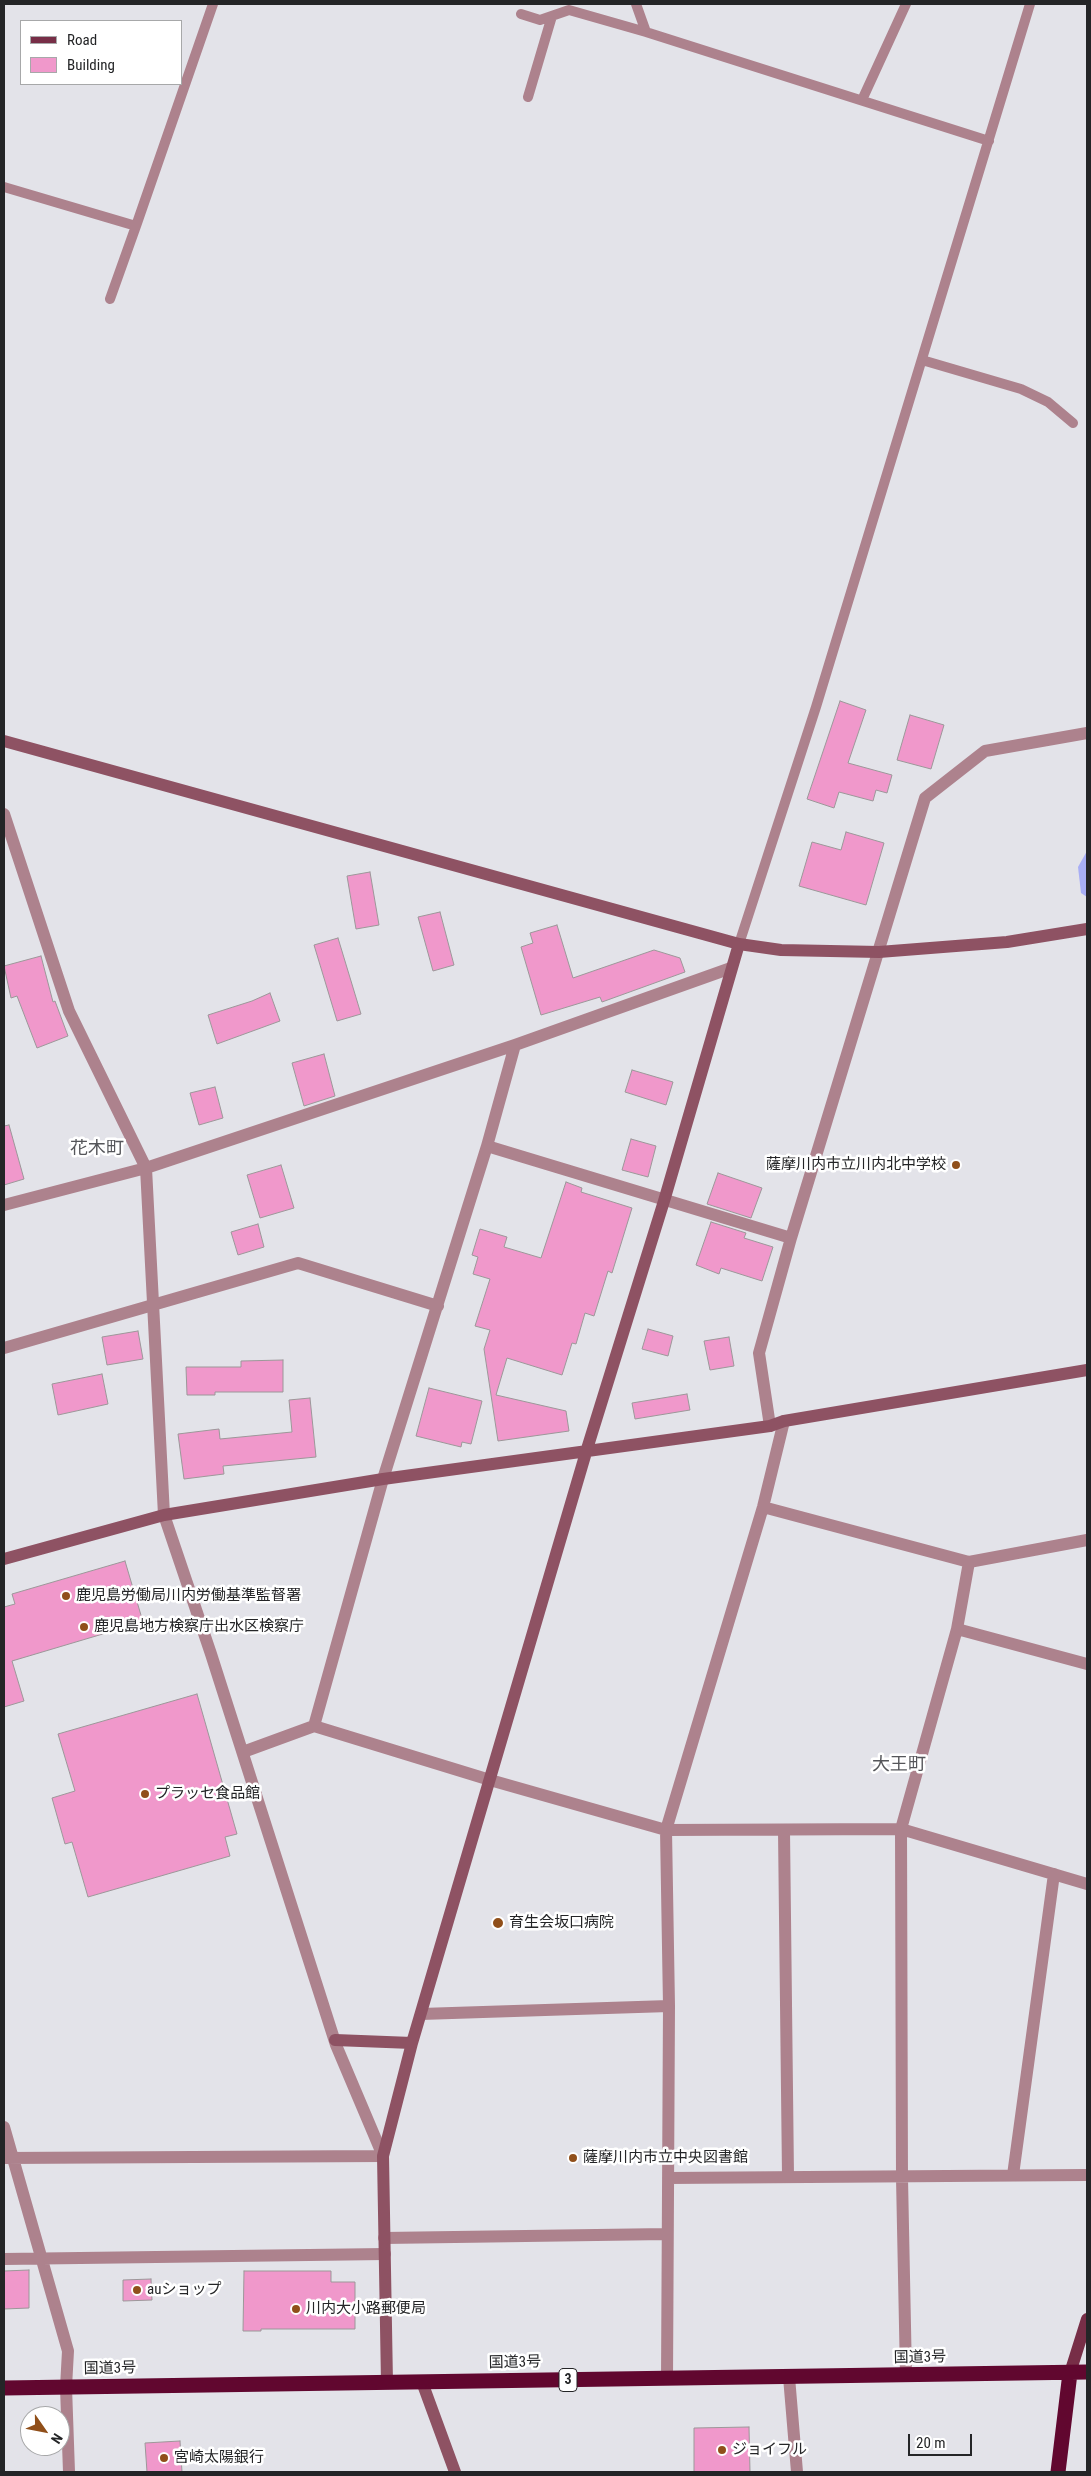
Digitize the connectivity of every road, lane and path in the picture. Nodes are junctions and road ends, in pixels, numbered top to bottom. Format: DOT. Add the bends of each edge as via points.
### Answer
graph roads {
  1 [pos="213,4"];
  2 [pos="636,4"];
  3 [pos="906,4"];
  4 [pos="1030,4"];
  5 [pos="521,14"];
  6 [pos="552,16"];
  7 [pos="646,32"];
  8 [pos="528,97"];
  9 [pos="862,100"];
  10 [pos="989,141"];
  11 [pos="4,186"];
  12 [pos="136,226"];
  13 [pos="110,299"];
  14 [pos="922,360"];
  15 [pos="1073,423"];
  16 [pos="1087,733"];
  17 [pos="4,741"];
  18 [pos="4,814"];
  19 [pos="1087,929"];
  20 [pos="739,944"];
  21 [pos="879,952"];
  22 [pos="732,968"];
  23 [pos="515,1044"];
  24 [pos="488,1146"];
  25 [pos="146,1168"];
  26 [pos="664,1201"];
  27 [pos="4,1205"];
  28 [pos="791,1238"];
  29 [pos="155,1304"];
  30 [pos="438,1306"];
  31 [pos="4,1348"];
  32 [pos="1087,1370"];
  33 [pos="784,1421"];
  34 [pos="770,1426"];
  35 [pos="587,1450"];
  36 [pos="383,1478"];
  37 [pos="763,1506"];
  38 [pos="164,1514"];
  39 [pos="1087,1540"];
  40 [pos="4,1559"];
  41 [pos="969,1562"];
  42 [pos="957,1629"];
  43 [pos="1087,1664"];
  44 [pos="314,1726"];
  45 [pos="243,1752"];
  46 [pos="490,1780"];
  47 [pos="900,1829"];
  48 [pos="666,1830"];
  49 [pos="784,1831"];
  50 [pos="1054,1874"];
  51 [pos="1087,1884"];
  52 [pos="669,2006"];
  53 [pos="421,2014"];
  54 [pos="336,2042"];
  55 [pos="412,2043"];
  56 [pos="4,2127"];
  57 [pos="383,2156"];
  58 [pos="8,2157"];
  59 [pos="1087,2175"];
  60 [pos="788,2176"];
  61 [pos="1013,2176"];
  62 [pos="668,2178"];
  63 [pos="902,2178"];
  64 [pos="667,2234"];
  65 [pos="384,2238"];
  66 [pos="385,2254"];
  67 [pos="41,2258"];
  68 [pos="4,2259"];
  69 [pos="1087,2319"];
  70 [pos="1087,2372"];
  71 [pos="1070,2373"];
  72 [pos="906,2375"];
  73 [pos="789,2377"];
  74 [pos="667,2379"];
  75 [pos="422,2382"];
  76 [pos="386,2383"];
  77 [pos="66,2387"];
  78 [pos="4,2388"];
  79 [pos="69,2472"];
  80 [pos="455,2472"];
  81 [pos="796,2472"];
  82 [pos="1058,2472"];
  1 -- 12 [label="lane"];
  2 -- 7 [label="lane"];
  3 -- 9 [label="lane"];
  4 -- 10 [label="lane"];
  5 -- 6 [label="lane" via="540,20"];
  6 -- 7 [label="lane" via="569,10"];
  6 -- 8 [label="lane"];
  7 -- 9 [label="lane"];
  9 -- 10 [label="lane"];
  10 -- 14 [label="lane"];
  11 -- 12 [label="lane"];
  12 -- 13 [label="lane"];
  14 -- 15 [label="lane" via="1020,389 1048,402"];
  14 -- 20 [label="lane" via="816,707"];
  16 -- 21 [label="street" via="985,752 925,798"];
  17 -- 20 [label="street"];
  18 -- 25 [label="street" via="69,1011"];
  19 -- 21 [label="street" via="1007,942"];
  20 -- 21 [label="street" via="781,950"];
  20 -- 22 [label="street"];
  21 -- 28 [label="street"];
  22 -- 23 [label="street"];
  22 -- 26 [label="street"];
  23 -- 24 [label="street"];
  23 -- 25 [label="street"];
  24 -- 26 [label="street"];
  24 -- 30 [label="street"];
  25 -- 27 [label="street"];
  25 -- 29 [label="street"];
  26 -- 28 [label="street"];
  26 -- 35 [label="street"];
  28 -- 34 [label="street" via="759,1354"];
  29 -- 30 [label="street" via="298,1263"];
  29 -- 31 [label="street"];
  29 -- 38 [label="street"];
  30 -- 36 [label="street"];
  32 -- 33 [label="street"];
  33 -- 34 [label="street"];
  33 -- 37 [label="street"];
  34 -- 35 [label="street"];
  35 -- 36 [label="street"];
  35 -- 46 [label="street"];
  36 -- 38 [label="street"];
  36 -- 44 [label="street"];
  37 -- 41 [label="street"];
  37 -- 48 [label="street"];
  38 -- 40 [label="street"];
  38 -- 45 [label="street"];
  39 -- 41 [label="street"];
  41 -- 42 [label="street"];
  42 -- 43 [label="street"];
  42 -- 47 [label="street"];
  44 -- 45 [label="street"];
  44 -- 46 [label="street"];
  45 -- 54 [label="street"];
  46 -- 48 [label="street"];
  46 -- 53 [label="street"];
  47 -- 49 [label="street"];
  47 -- 50 [label="street"];
  47 -- 63 [label="street"];
  48 -- 49 [label="street"];
  48 -- 52 [label="street"];
  49 -- 60 [label="street"];
  50 -- 51 [label="street"];
  50 -- 61 [label="street"];
  52 -- 53 [label="street"];
  52 -- 62 [label="street"];
  53 -- 55 [label="street"];
  54 -- 55 [label="street"];
  54 -- 57 [label="street"];
  55 -- 57 [label="street"];
  56 -- 58 [label="street"];
  57 -- 58 [label="street"];
  57 -- 65 [label="street"];
  58 -- 67 [label="street"];
  59 -- 61 [label="street"];
  60 -- 62 [label="street"];
  60 -- 63 [label="street"];
  61 -- 63 [label="street"];
  62 -- 64 [label="street"];
  63 -- 72 [label="street"];
  64 -- 65 [label="street"];
  64 -- 74 [label="street"];
  65 -- 66 [label="street"];
  66 -- 67 [label="street"];
  66 -- 76 [label="street"];
  67 -- 68 [label="street"];
  67 -- 77 [label="street" via="68,2351"];
  69 -- 71 [label="main road"];
  70 -- 71 [label="highway, 国道3号 / 3"];
  71 -- 72 [label="highway, 国道3号 / 3"];
  71 -- 82 [label="highway"];
  72 -- 73 [label="highway, 国道3号 / 3"];
  73 -- 74 [label="highway, 国道3号 / 3"];
  73 -- 81 [label="street"];
  74 -- 75 [label="highway, 国道3号 / 3"];
  75 -- 76 [label="highway, 国道3号 / 3"];
  75 -- 80 [label="street"];
  76 -- 77 [label="highway, 国道3号 / 3"];
  77 -- 78 [label="highway, 国道3号 / 3"];
  77 -- 79 [label="street"];
}
